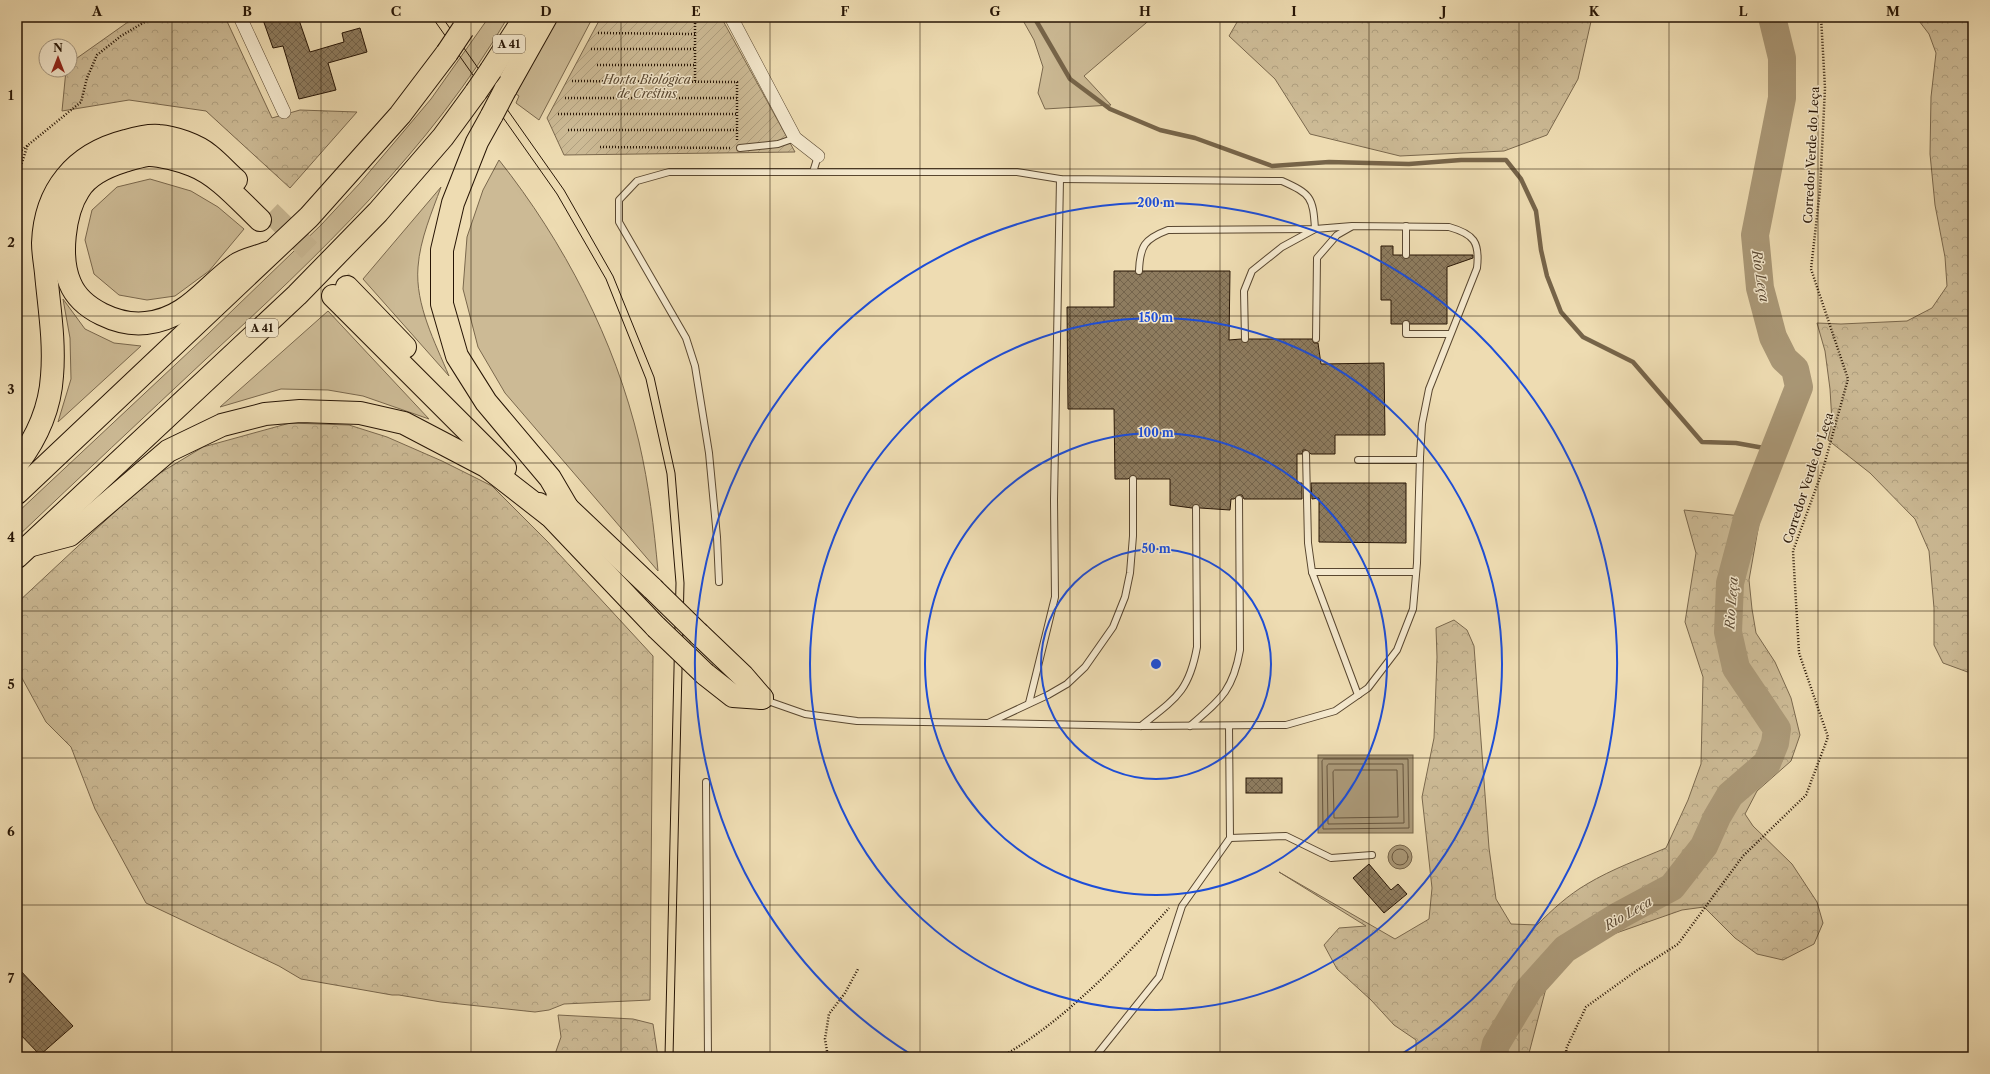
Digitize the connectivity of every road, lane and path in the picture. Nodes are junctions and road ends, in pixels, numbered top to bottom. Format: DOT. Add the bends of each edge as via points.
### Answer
graph roads {
  1 [pos="153,17"];
  2 [pos="240,17"];
  3 [pos="525,17"];
  4 [pos="546,17"];
  5 [pos="608,17"];
  6 [pos="731,17"];
  7 [pos="1821,17"];
  8 [pos="467,23"];
  9 [pos="598,33"];
  10 [pos="695,34"];
  11 [pos="591,49"];
  12 [pos="695,49"];
  13 [pos="597,65"];
  14 [pos="695,65"];
  15 [pos="572,81"];
  16 [pos="695,82"];
  17 [pos="565,98"];
  18 [pos="737,98"];
  19 [pos="284,112"];
  20 [pos="558,114"];
  21 [pos="737,114"];
  22 [pos="568,130"];
  23 [pos="737,130"];
  24 [pos="796,138"];
  25 [pos="28,144"];
  26 [pos="600,147"];
  27 [pos="739,148"];
  28 [pos="17,154"];
  29 [pos="818,156"];
  30 [pos="813,172"];
  31 [pos="17,178"];
  32 [pos="1060,179"];
  33 [pos="1352,226"];
  34 [pos="1406,226"];
  35 [pos="1315,229"];
  36 [pos="274,251"];
  37 [pos="1406,255"];
  38 [pos="1139,271"];
  39 [pos="340,292"];
  40 [pos="1406,324"];
  41 [pos="1450,334"];
  42 [pos="1245,339"];
  43 [pos="1316,339"];
  44 [pos="1306,454"];
  45 [pos="1358,460"];
  46 [pos="1420,460"];
  47 [pos="17,464"];
  48 [pos="1133,479"];
  49 [pos="17,493"];
  50 [pos="1239,499"];
  51 [pos="1196,508"];
  52 [pos="558,511"];
  53 [pos="23,552"];
  54 [pos="1312,572"];
  55 [pos="1416,572"];
  56 [pos="720,582"];
  57 [pos="1358,695"];
  58 [pos="762,698"];
  59 [pos="1029,703"];
  60 [pos="988,723"];
  61 [pos="1141,726"];
  62 [pos="1190,726"];
  63 [pos="1229,726"];
  64 [pos="706,782"];
  65 [pos="1230,838"];
  66 [pos="1372,855"];
  67 [pos="1182,906"];
  68 [pos="858,969"];
  69 [pos="708,1057"];
  70 [pos="828,1057"];
  71 [pos="1001,1057"];
  72 [pos="1095,1057"];
  73 [pos="1568,1057"];
  1 -- 25 [label="path" via="121,36 97,55 87,78 81,102"];
  2 -- 19 [label="street"];
  3 -- 53 [label="highway, A 41, bridge" via="443,137 378,212 297,295"];
  4 -- 52 [label="highway, bridge" via="477,142 453,203 442,250 442,304 457,356 486,402 550,478"];
  5 -- 10 [label="path" via="695,17"];
  6 -- 24 [label="street"];
  7 -- 73 [label="path, Corredor Verde do Leça" via="1825,88 1820,190 1811,269 1848,379 1823,469 1793,551 1799,653 1828,738 1806,795 1744,856 1678,944 1586,1007 1566,1049"];
  8 -- 36 [label="highway, bridge" via="374,147"];
  9 -- 10 [label="path"];
  10 -- 12 [label="path"];
  11 -- 12 [label="path"];
  12 -- 14 [label="path"];
  13 -- 14 [label="path"];
  14 -- 16 [label="path"];
  15 -- 16 [label="path"];
  16 -- 18 [label="path" via="737,82"];
  17 -- 18 [label="path"];
  18 -- 21 [label="path"];
  20 -- 21 [label="path"];
  21 -- 23 [label="path"];
  22 -- 23 [label="path"];
  23 -- 27 [label="path"];
  24 -- 27 [label="lane" via="778,144"];
  24 -- 29 [label="street"];
  25 -- 28 [label="path"];
  25 -- 31 [label="path"];
  26 -- 27 [label="path"];
  29 -- 30 [label="lane"];
  30 -- 32 [label="lane" via="1017,172"];
  30 -- 56 [label="lane" via="669,172 637,181 619,200 619,222 686,338 694,366 709,453"];
  32 -- 35 [label="lane" via="1282,181 1304,191 1313,206"];
  32 -- 59 [label="lane" via="1054,493 1055,596"];
  33 -- 34 [label="lane"];
  33 -- 35 [label="lane"];
  33 -- 43 [label="lane" via="1337,235 1316,258"];
  34 -- 37 [label="lane"];
  34 -- 41 [label="lane" via="1449,226 1464,231 1473,238 1479,253 1478,268"];
  35 -- 38 [label="lane" via="1168,230 1157,234 1146,243 1140,252"];
  35 -- 42 [label="lane" via="1282,247 1252,271 1244,291"];
  36 -- 47 [label="highway" via="237,264 191,305 166,318 146,323 128,323 97,311 82,300 70,283 64,257 64,236 79,189 108,166 148,155 192,164 265,216 208,154 184,142 159,136 138,138 113,144 86,158 66,176 53,196 46,216 43,243 53,338 50,391 47,408 35,436"];
  36 -- 49 [label="highway"];
  39 -- 52 [label="highway" via="484,428"];
  40 -- 41 [label="lane" via="1406,334"];
  41 -- 46 [label="lane" via="1429,389 1422,424"];
  44 -- 54 [label="lane" via="1308,543"];
  45 -- 46 [label="lane"];
  46 -- 55 [label="lane"];
  48 -- 59 [label="lane" via="1134,536 1130,574 1125,597 1113,626 1085,666 1067,684 1048,696"];
  50 -- 62 [label="lane" via="1240,650 1237,671 1222,698"];
  51 -- 61 [label="lane" via="1197,647 1194,665 1187,683 1179,694"];
  52 -- 53 [label="highway" via="486,466 404,423 360,413 300,411 265,414 222,425 168,451 70,535"];
  52 -- 58 [label="highway, bridge" via="653,589 743,676"];
  52 -- 58 [label="highway, bridge" via="656,627 705,674 733,696"];
  54 -- 55 [label="lane"];
  54 -- 57 [label="lane"];
  55 -- 57 [label="lane" via="1413,609 1397,650 1368,688"];
  57 -- 63 [label="lane" via="1335,711 1286,725"];
  58 -- 60 [label="lane" via="805,714 857,721"];
  59 -- 60 [label="lane"];
  60 -- 61 [label="lane"];
  61 -- 62 [label="lane"];
  62 -- 63 [label="lane"];
  63 -- 65 [label="lane"];
  64 -- 69 [label="lane"];
  65 -- 66 [label="lane" via="1286,836 1331,858"];
  65 -- 67 [label="lane"];
  67 -- 71 [label="path" via="1169,908 1081,998 1020,1046"];
  67 -- 72 [label="lane" via="1159,977"];
  68 -- 70 [label="path" via="845,993 829,1014 825,1039"];
}
